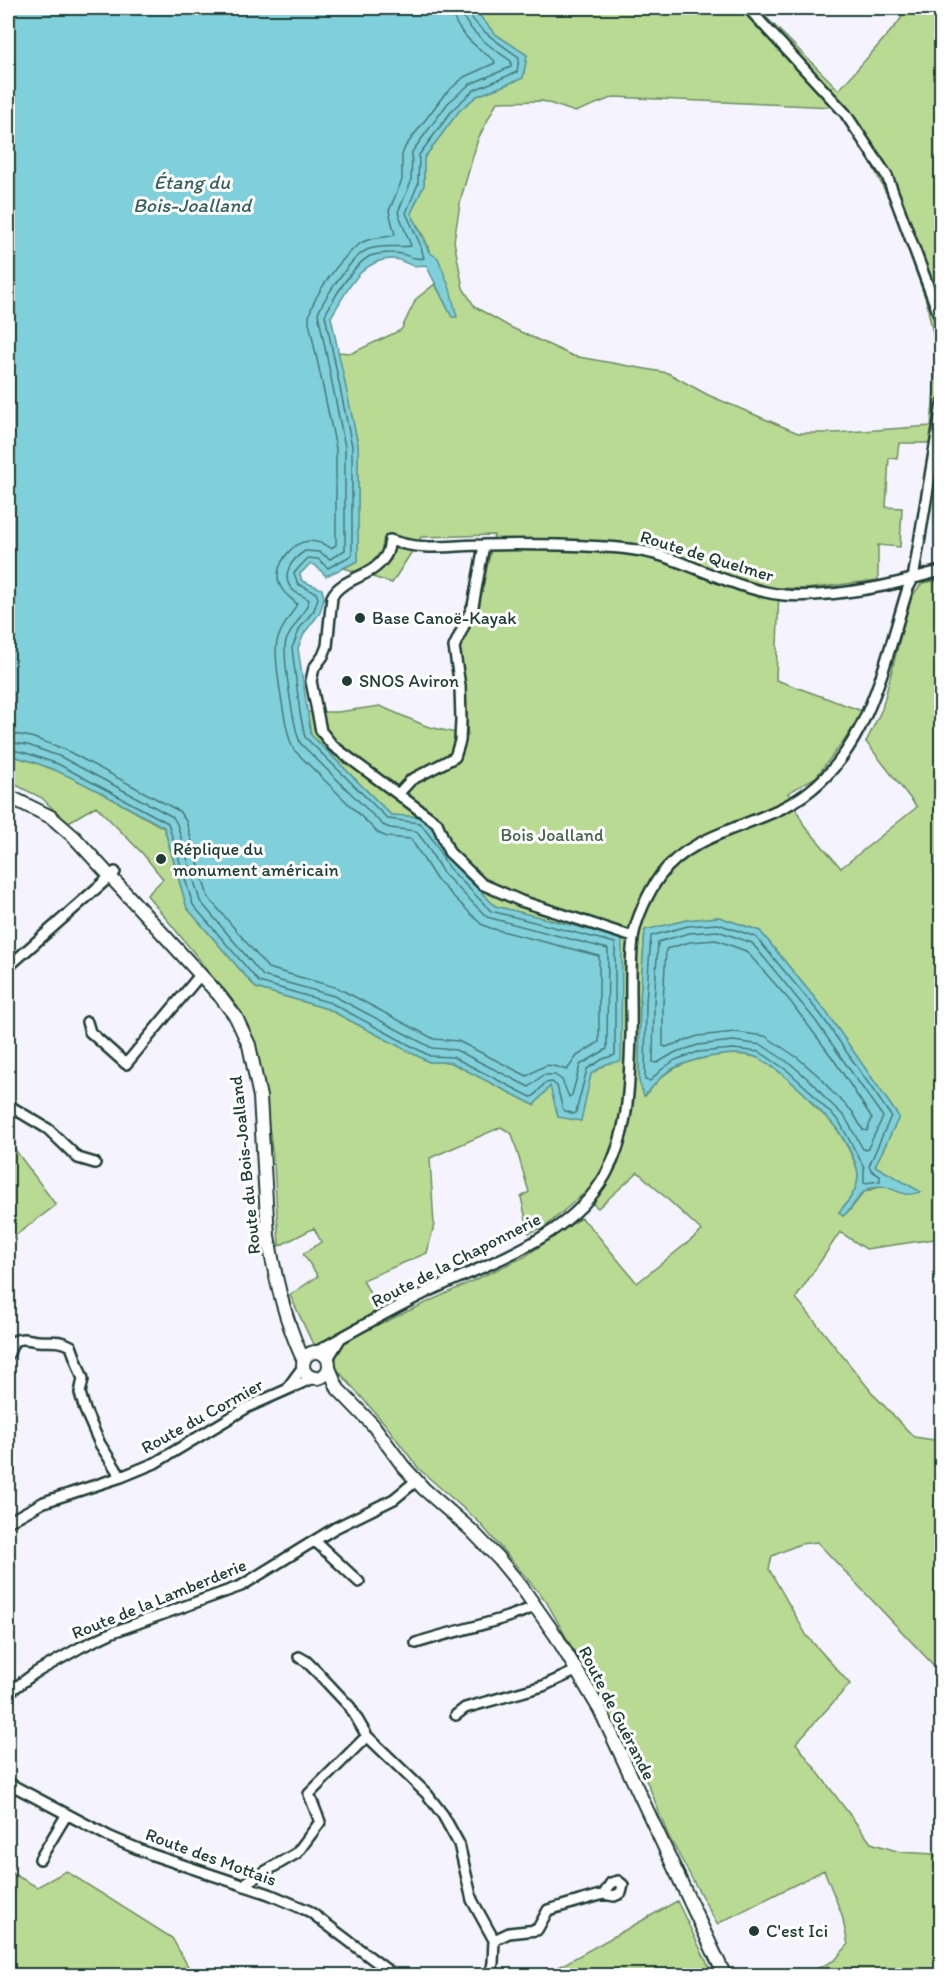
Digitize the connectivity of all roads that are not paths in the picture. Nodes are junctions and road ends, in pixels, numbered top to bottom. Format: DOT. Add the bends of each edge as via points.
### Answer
graph roads {
  1 [pos="748,8"];
  2 [pos="935,8"];
  3 [pos="942,16"];
  4 [pos="942,322"];
  5 [pos="942,404"];
  6 [pos="484,545"];
  7 [pos="942,571"];
  8 [pos="913,579"];
  9 [pos="10,793"];
  10 [pos="399,793"];
  11 [pos="113,875"];
  12 [pos="633,937"];
  13 [pos="176,947"];
  14 [pos="8,967"];
  15 [pos="201,974"];
  16 [pos="87,1022"];
  17 [pos="8,1105"];
  18 [pos="95,1163"];
  19 [pos="8,1333"];
  20 [pos="342,1337"];
  21 [pos="14,1341"];
  22 [pos="8,1355"];
  23 [pos="309,1358"];
  24 [pos="329,1365"];
  25 [pos="316,1378"];
  26 [pos="286,1389"];
  27 [pos="338,1389"];
  28 [pos="121,1477"];
  29 [pos="416,1481"];
  30 [pos="8,1522"];
  31 [pos="315,1541"];
  32 [pos="359,1582"];
  33 [pos="536,1606"];
  34 [pos="416,1643"];
  35 [pos="299,1657"];
  36 [pos="578,1670"];
  37 [pos="8,1693"];
  38 [pos="456,1715"];
  39 [pos="367,1736"];
  40 [pos="8,1783"];
  41 [pos="67,1814"];
  42 [pos="40,1859"];
  43 [pos="244,1886"];
  44 [pos="604,1894"];
  45 [pos="494,1940"];
  46 [pos="395,1976"];
  47 [pos="490,1976"];
  48 [pos="725,1976"];
  1 -- 4 [label="street" via="845,113 887,176"];
  2 -- 3 [label="street"];
  5 -- 8 [label="street, Route de la Chaponnerie"];
  6 -- 8 [label="street, Route de Quelmer" via="632,550 670,558 756,590 785,595 822,595"];
  6 -- 10 [label="street" via="473,606 454,647 460,686 460,741 454,757 411,780"];
  6 -- 10 [label="street, Route de Quelmer" via="420,548 390,540 385,558 368,574 334,591 327,647 311,681 321,731 333,746"];
  7 -- 8 [label="street, Route de Quelmer"];
  8 -- 12 [label="street, Route de la Chaponnerie" via="868,713 841,758 811,791 788,806 712,838 673,862 645,901"];
  9 -- 11 [label="street, Route du Bois-Joalland" via="51,817"];
  10 -- 12 [label="street" via="437,823 449,852 482,884 521,901"];
  11 -- 13 [label="street, Route du Bois-Joalland"];
  11 -- 13 [label="street, Route du Bois-Joalland" via="134,894"];
  11 -- 14 [label="street"];
  12 -- 20 [label="street, Route de la Chaponnerie" via="626,1112 624,1129 606,1175 573,1214 552,1230"];
  13 -- 15 [label="street, Route du Bois-Joalland"];
  15 -- 16 [label="street" via="126,1064 90,1032"];
  15 -- 23 [label="street, Route du Bois-Joalland" via="236,1017 249,1045 260,1097 268,1236 291,1330"];
  17 -- 18 [label="street" via="48,1130 78,1158"];
  19 -- 21 [label="street"];
  20 -- 23 [label="street, Route de la Chaponnerie"];
  20 -- 24 [label="street" via="330,1355"];
  21 -- 22 [label="street"];
  21 -- 28 [label="street" via="57,1340 71,1346 83,1379 80,1393 85,1410"];
  23 -- 24 [label="street" via="324,1354"];
  23 -- 25 [label="street" via="307,1374"];
  23 -- 26 [label="street"];
  24 -- 25 [label="street" via="324,1376"];
  24 -- 27 [label="street, Route de Guérande"];
  25 -- 26 [label="street, Route du Cormier"];
  25 -- 27 [label="street, Route de Guérande"];
  26 -- 28 [label="street, Route du Cormier" via="248,1407 155,1463"];
  27 -- 29 [label="street, Route de Guérande" via="373,1425"];
  28 -- 30 [label="street, Route du Cormier" via="44,1502"];
  29 -- 31 [label="street, Route de la Lamberderie" via="394,1499"];
  29 -- 33 [label="street, Route de Guérande" via="486,1545"];
  31 -- 32 [label="street"];
  31 -- 37 [label="street, Route de la Lamberderie" via="241,1586 81,1647 22,1680"];
  33 -- 34 [label="street"];
  33 -- 36 [label="street, Route de Guérande"];
  35 -- 39 [label="street" via="350,1707"];
  36 -- 38 [label="street" via="543,1686 465,1708"];
  36 -- 48 [label="street, Route de Guérande"];
  39 -- 43 [label="street" via="309,1794 320,1822 297,1853"];
  39 -- 45 [label="street" via="427,1794 443,1815 459,1844 472,1900"];
  40 -- 41 [label="street, Route des Mottais"];
  41 -- 42 [label="street"];
  41 -- 43 [label="street, Route des Mottais" via="150,1854"];
  43 -- 46 [label="street, Route des Mottais" via="309,1911"];
  44 -- 45 [label="street" via="548,1910 537,1930 509,1933"];
  45 -- 47 [label="street"];
}
